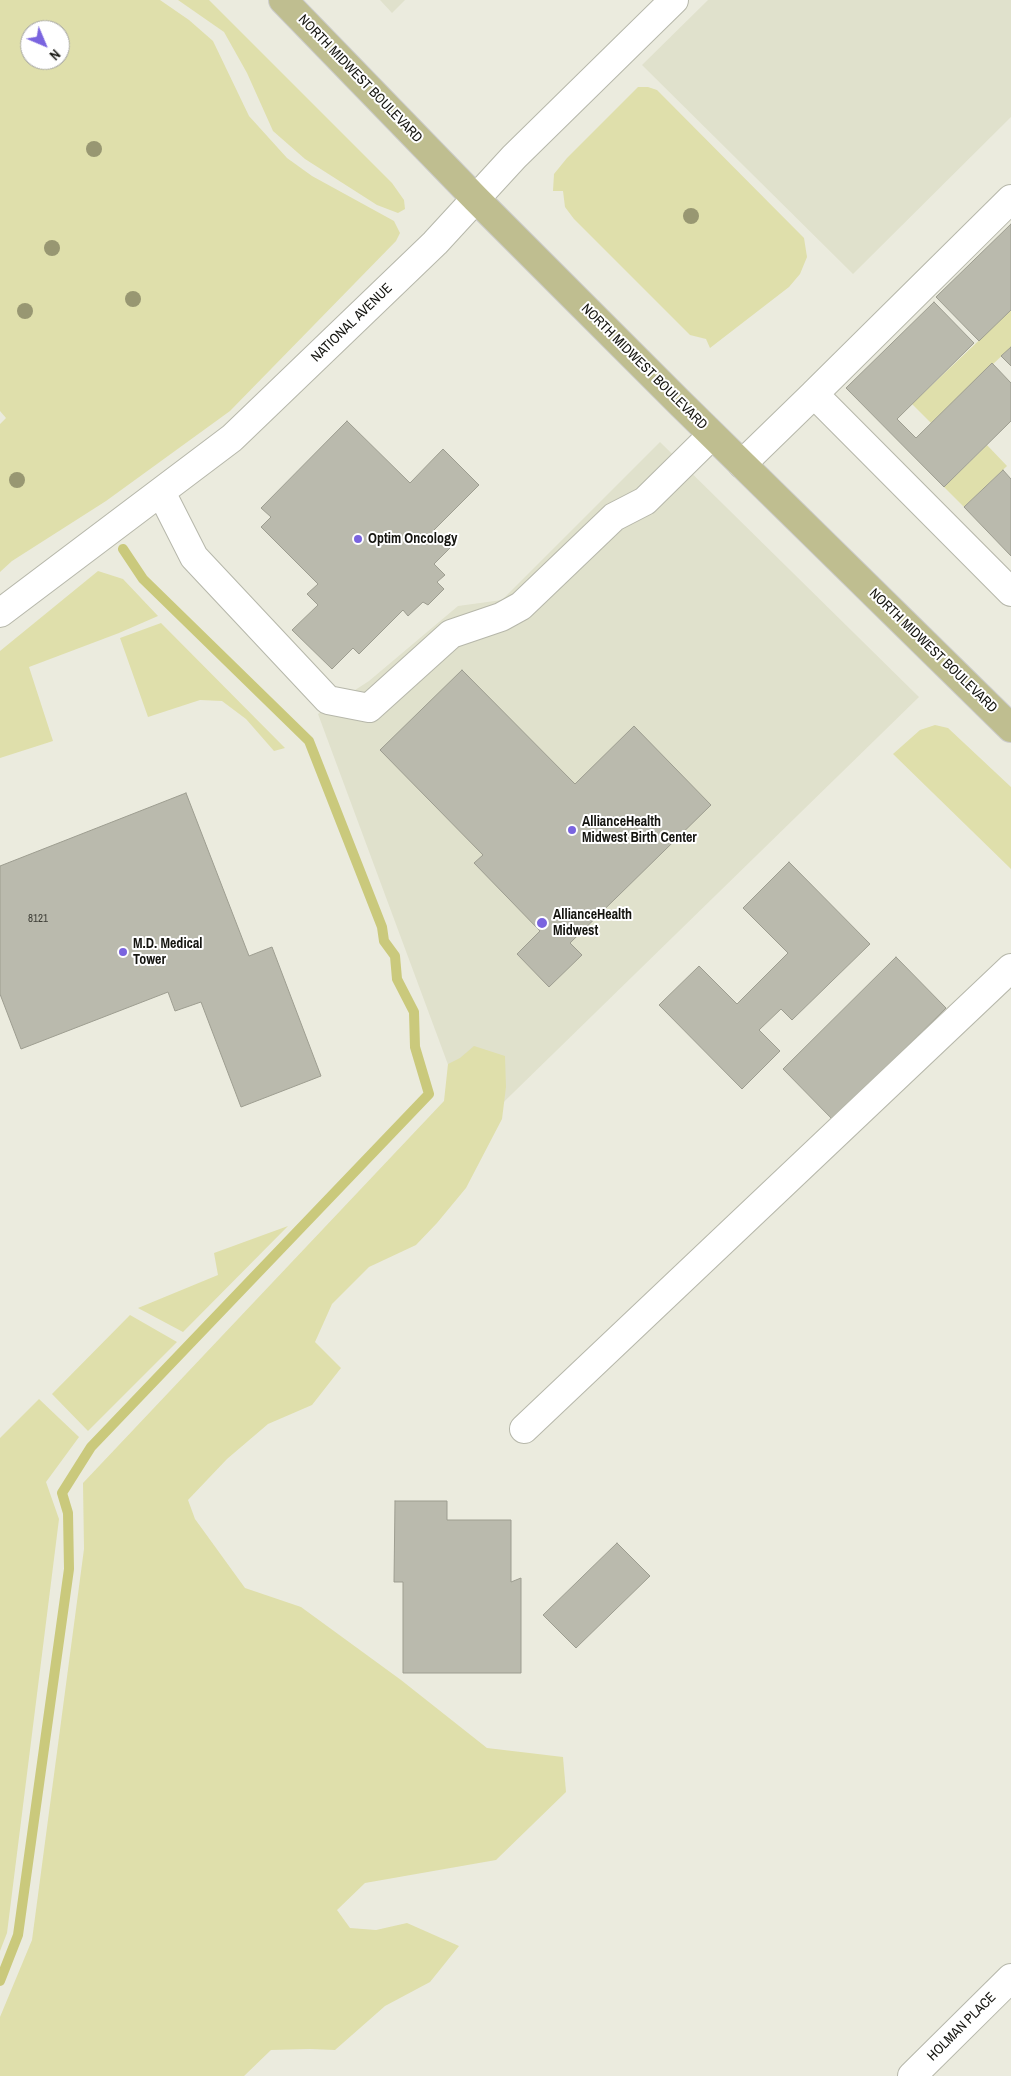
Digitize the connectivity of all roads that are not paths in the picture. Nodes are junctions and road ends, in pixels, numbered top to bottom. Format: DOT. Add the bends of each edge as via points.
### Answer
graph roads {
  1 [pos="283,0"];
  2 [pos="674,0"];
  3 [pos="1011,198"];
  4 [pos="476,199"];
  5 [pos="814,394"];
  6 [pos="712,435"];
  7 [pos="742,464"];
  8 [pos="161,492"];
  9 [pos="1011,592"];
  10 [pos="0,613"];
  11 [pos="1011,728"];
  12 [pos="1011,968"];
  13 [pos="524,1429"];
  14 [pos="1011,1978"];
  15 [pos="912,2076"];
  1 -- 4 [label="main road, NORTH MIDWEST BOULEVARD"];
  2 -- 4 [label="street, NATIONAL AVENUE" via="514,157"];
  3 -- 5 [label="street"];
  4 -- 6 [label="main road, NORTH MIDWEST BOULEVARD"];
  4 -- 8 [label="street, NATIONAL AVENUE" via="232,438"];
  5 -- 7 [label="street"];
  5 -- 9 [label="street"];
  6 -- 7 [label="main road, NORTH MIDWEST BOULEVARD"];
  6 -- 8 [label="street" via="645,501 614,517 521,606 501,617 452,634 369,708 328,700 194,557"];
  7 -- 11 [label="main road, NORTH MIDWEST BOULEVARD"];
  8 -- 10 [label="street, NATIONAL AVENUE"];
  12 -- 13 [label="street"];
  14 -- 15 [label="street, HOLMAN PLACE"];
}
